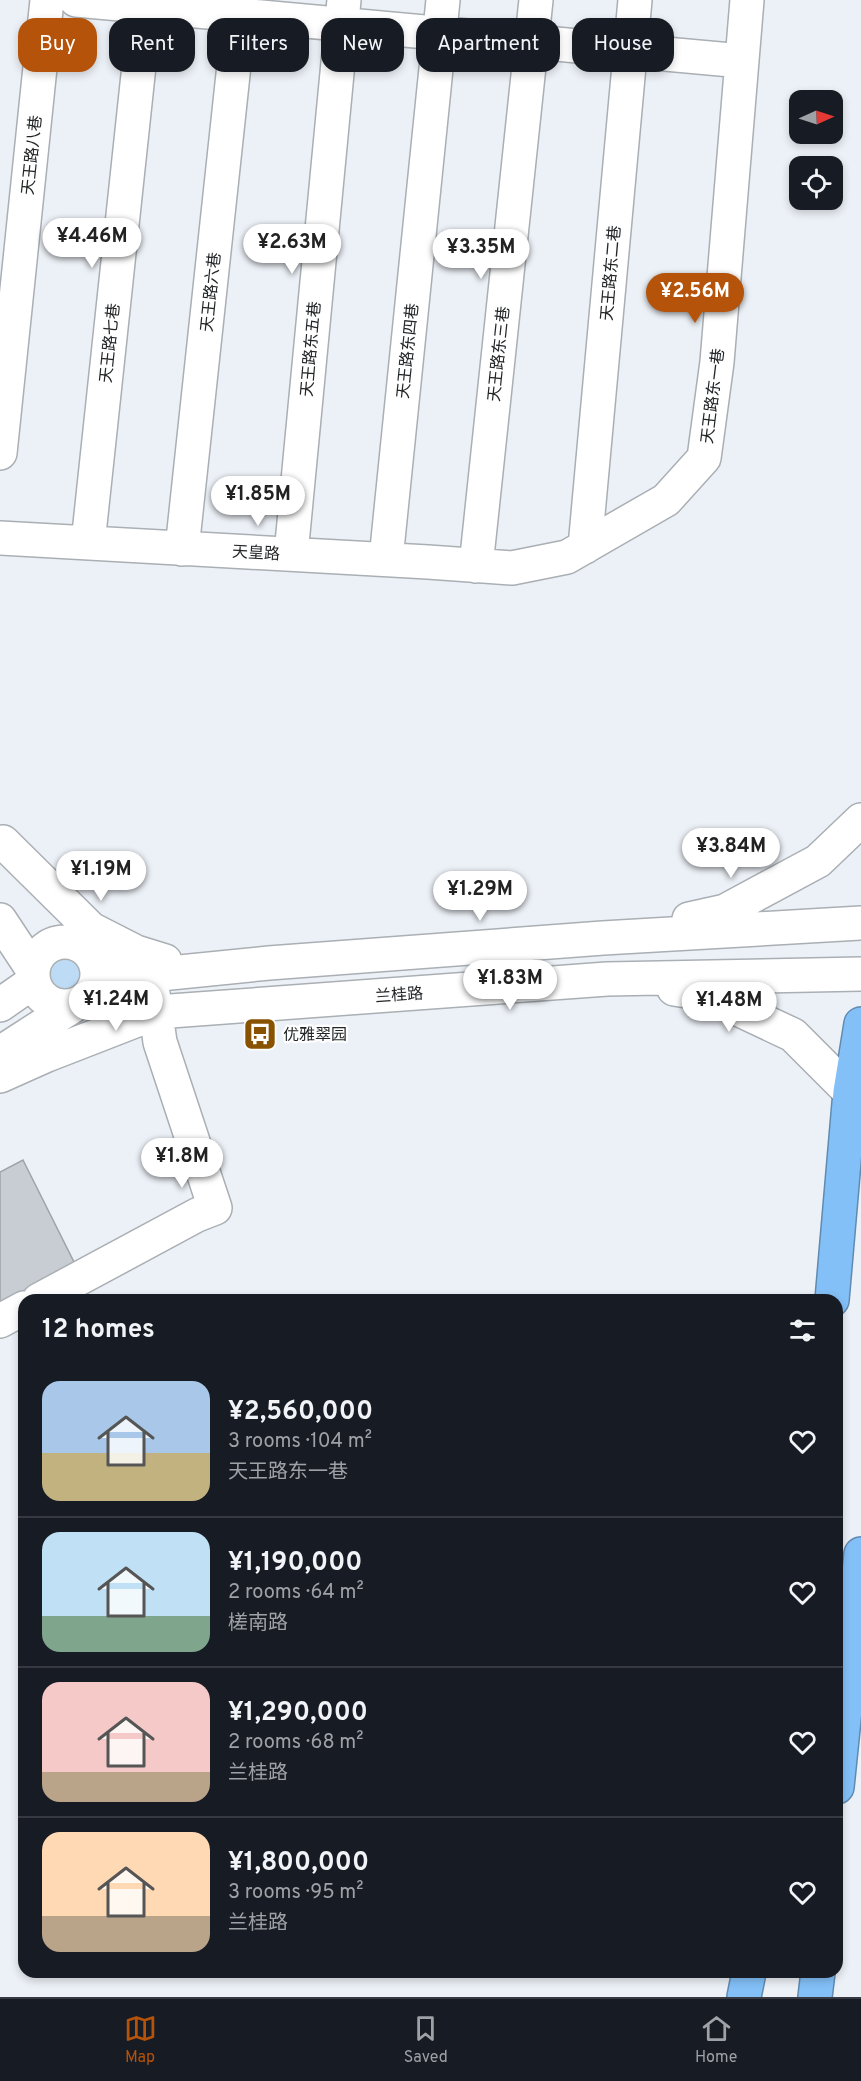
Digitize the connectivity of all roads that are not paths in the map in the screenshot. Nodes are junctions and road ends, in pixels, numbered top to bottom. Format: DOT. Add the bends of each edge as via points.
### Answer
graph roads {
  1 [pos="47,0"];
  2 [pos="76,0"];
  3 [pos="443,0"];
  4 [pos="536,0"];
  5 [pos="635,0"];
  6 [pos="747,0"];
  7 [pos="146,3"];
  8 [pos="241,8"];
  9 [pos="343,12"];
  10 [pos="441,18"];
  11 [pos="534,18"];
  12 [pos="633,18"];
  13 [pos="416,28"];
  14 [pos="674,55"];
  15 [pos="742,61"];
  16 [pos="436,72"];
  17 [pos="529,72"];
  18 [pos="628,72"];
  19 [pos="0,453"];
  20 [pos="0,538"];
  21 [pos="88,543"];
  22 [pos="585,547"];
  23 [pos="182,549"];
  24 [pos="291,554"];
  25 [pos="386,560"];
  26 [pos="476,566"];
  27 [pos="512,568"];
  28 [pos="861,820"];
  29 [pos="1,840"];
  30 [pos="0,920"];
  31 [pos="861,923"];
  32 [pos="603,938"];
  33 [pos="83,952"];
  34 [pos="195,970"];
  35 [pos="861,974"];
  36 [pos="150,975"];
  37 [pos="33,976"];
  38 [pos="607,979"];
  39 [pos="78,1003"];
  40 [pos="0,1005"];
  41 [pos="157,1012"];
  42 [pos="861,1024"];
  43 [pos="0,1053"];
  44 [pos="0,1076"];
  45 [pos="850,1092"];
  46 [pos="50,1294"];
  47 [pos="833,1294"];
  48 [pos="18,1311"];
  49 [pos="0,1321"];
  50 [pos="861,1554"];
  51 [pos="843,1729"];
  52 [pos="748,1978"];
  53 [pos="763,1978"];
  54 [pos="817,1978"];
  55 [pos="744,1997"];
  56 [pos="759,1997"];
  57 [pos="815,1997"];
  1 -- 19 [label="street, 天王路八巷"];
  2 -- 7 [label="street"];
  3 -- 10 [label="street, 天王路东四巷"];
  4 -- 11 [label="street, 天王路东三巷"];
  5 -- 12 [label="street, 天王路东二巷"];
  6 -- 15 [label="street, 天王路东一巷"];
  7 -- 8 [label="street"];
  7 -- 21 [label="street, 天王路七巷"];
  8 -- 9 [label="street"];
  8 -- 23 [label="street, 天王路六巷"];
  9 -- 13 [label="street"];
  9 -- 24 [label="street, 天王路东五巷"];
  14 -- 15 [label="street"];
  15 -- 22 [label="street, 天王路东一巷" via="717,362 704,458 666,500"];
  16 -- 25 [label="street, 天王路东四巷"];
  17 -- 26 [label="street, 天王路东三巷"];
  18 -- 22 [label="street, 天王路东二巷"];
  20 -- 21 [label="street, 天皇路"];
  21 -- 23 [label="street, 天皇路"];
  22 -- 27 [label="street, 天王路东一巷" via="567,557"];
  23 -- 24 [label="street, 天皇路"];
  24 -- 25 [label="street, 天皇路"];
  25 -- 26 [label="street, 天皇路"];
  26 -- 27 [label="street, 天皇路"];
  28 -- 32 [label="street" via="818,861 725,911"];
  29 -- 33 [label="street"];
  29 -- 34 [label="street" via="91,928 136,952"];
  30 -- 37 [label="street"];
  31 -- 32 [label="street"];
  32 -- 34 [label="street"];
  33 -- 36 [label="street"];
  33 -- 37 [label="street" via="59,942 51,945 35,960"];
  33 -- 39 [label="street" via="98,974 91,994"];
  34 -- 36 [label="street"];
  35 -- 38 [label="street, 兰桂路"];
  36 -- 41 [label="street"];
  37 -- 39 [label="street" via="44,999 63,1007"];
  37 -- 40 [label="street"];
  38 -- 41 [label="street, 兰桂路"];
  38 -- 45 [label="street" via="706,994 793,1035"];
  39 -- 41 [label="street, 兰桂路"];
  39 -- 43 [label="street"];
  41 -- 44 [label="street"];
  41 -- 46 [label="street" via="160,1042 215,1208"];
  42 -- 45 [label="highway"];
  45 -- 47 [label="highway"];
  48 -- 49 [label="street"];
  50 -- 51 [label="highway"];
  52 -- 55 [label="highway"];
  53 -- 56 [label="highway"];
  54 -- 57 [label="highway"];
}
